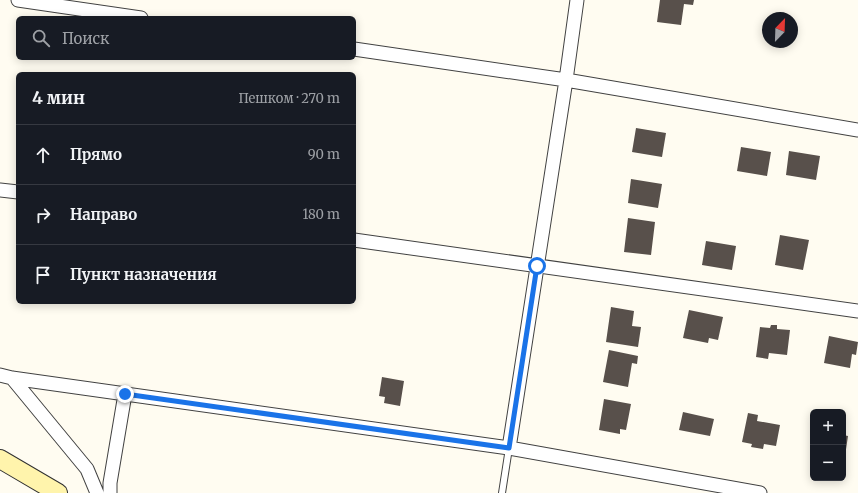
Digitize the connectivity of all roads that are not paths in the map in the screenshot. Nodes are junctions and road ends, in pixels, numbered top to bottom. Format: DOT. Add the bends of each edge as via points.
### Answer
graph roads {
  1 [pos="18,0"];
  2 [pos="577,0"];
  3 [pos="127,16"];
  4 [pos="356,49"];
  5 [pos="566,80"];
  6 [pos="858,130"];
  7 [pos="0,190"];
  8 [pos="16,192"];
  9 [pos="356,240"];
  10 [pos="537,266"];
  11 [pos="858,311"];
  12 [pos="6,377"];
  13 [pos="125,394"];
  14 [pos="509,448"];
  15 [pos="0,459"];
  16 [pos="58,493"];
  17 [pos="97,493"];
  18 [pos="110,493"];
  19 [pos="502,493"];
  20 [pos="760,493"];
  1 -- 3 [label="street"];
  2 -- 5 [label="street"];
  4 -- 5 [label="street"];
  5 -- 6 [label="street"];
  5 -- 10 [label="street"];
  7 -- 8 [label="street"];
  9 -- 10 [label="street"];
  10 -- 11 [label="street"];
  10 -- 14 [label="street"];
  12 -- 13 [label="street"];
  12 -- 17 [label="street" via="87,469"];
  13 -- 14 [label="street"];
  13 -- 18 [label="street"];
  14 -- 19 [label="lane"];
  14 -- 20 [label="street"];
  15 -- 16 [label="main road"];
}
